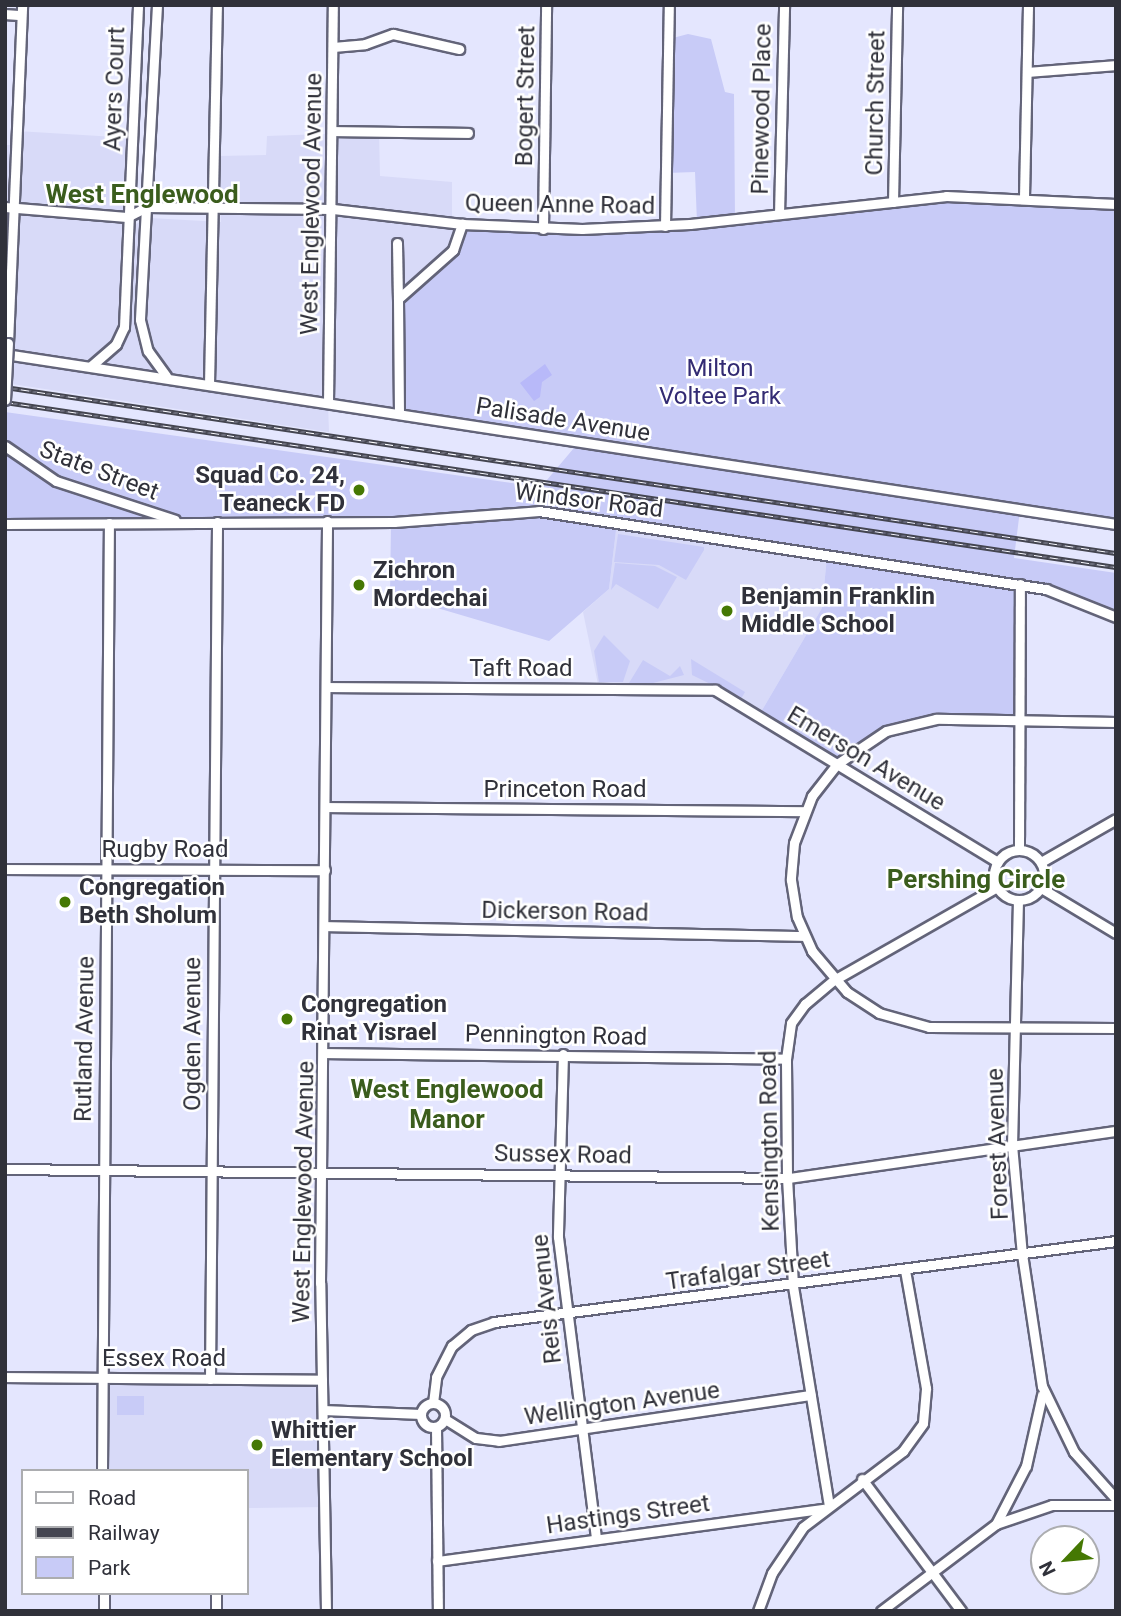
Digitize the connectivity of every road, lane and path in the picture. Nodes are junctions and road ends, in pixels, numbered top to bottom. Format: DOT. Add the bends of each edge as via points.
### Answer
graph roads {
  1 [pos="138,5"];
  2 [pos="157,5"];
  3 [pos="217,5"];
  4 [pos="333,5"];
  5 [pos="546,5"];
  6 [pos="669,5"];
  7 [pos="784,5"];
  8 [pos="897,5"];
  9 [pos="1028,5"];
  10 [pos="21,10"];
  11 [pos="5,14"];
  12 [pos="333,47"];
  13 [pos="459,49"];
  14 [pos="1116,65"];
  15 [pos="1028,72"];
  16 [pos="333,131"];
  17 [pos="468,133"];
  18 [pos="1024,197"];
  19 [pos="893,202"];
  20 [pos="1116,204"];
  21 [pos="10,207"];
  22 [pos="147,207"];
  23 [pos="214,208"];
  24 [pos="333,209"];
  25 [pos="779,214"];
  26 [pos="127,217"];
  27 [pos="462,224"];
  28 [pos="665,226"];
  29 [pos="543,229"];
  30 [pos="397,243"];
  31 [pos="398,299"];
  32 [pos="5,354"];
  33 [pos="91,366"];
  34 [pos="167,377"];
  35 [pos="209,384"];
  36 [pos="5,400"];
  37 [pos="328,403"];
  38 [pos="400,414"];
  39 [pos="5,446"];
  40 [pos="327,521"];
  41 [pos="217,522"];
  42 [pos="108,523"];
  43 [pos="183,523"];
  44 [pos="5,524"];
  45 [pos="1116,524"];
  46 [pos="1020,584"];
  47 [pos="1116,617"];
  48 [pos="326,687"];
  49 [pos="715,690"];
  50 [pos="1021,720"];
  51 [pos="1116,722"];
  52 [pos="837,764"];
  53 [pos="326,807"];
  54 [pos="804,811"];
  55 [pos="1116,819"];
  56 [pos="1019,849"];
  57 [pos="998,862"];
  58 [pos="1041,862"];
  59 [pos="5,869"];
  60 [pos="105,869"];
  61 [pos="214,870"];
  62 [pos="325,870"];
  63 [pos="997,887"];
  64 [pos="1041,888"];
  65 [pos="1018,900"];
  66 [pos="325,926"];
  67 [pos="1116,933"];
  68 [pos="804,936"];
  69 [pos="834,981"];
  70 [pos="1015,1027"];
  71 [pos="1116,1028"];
  72 [pos="324,1053"];
  73 [pos="563,1054"];
  74 [pos="786,1059"];
  75 [pos="1116,1131"];
  76 [pos="1012,1145"];
  77 [pos="5,1169"];
  78 [pos="103,1170"];
  79 [pos="212,1171"];
  80 [pos="324,1172"];
  81 [pos="559,1174"];
  82 [pos="787,1178"];
  83 [pos="1116,1241"];
  84 [pos="1022,1254"];
  85 [pos="905,1270"];
  86 [pos="793,1285"];
  87 [pos="568,1315"];
  88 [pos="5,1377"];
  89 [pos="101,1378"];
  90 [pos="210,1379"];
  91 [pos="322,1380"];
  92 [pos="1042,1386"];
  93 [pos="811,1395"];
  94 [pos="433,1403"];
  95 [pos="323,1410"];
  96 [pos="421,1414"];
  97 [pos="445,1419"];
  98 [pos="436,1427"];
  99 [pos="582,1429"];
  100 [pos="102,1469"];
  101 [pos="862,1479"];
  102 [pos="1116,1499"];
  103 [pos="1116,1505"];
  104 [pos="827,1507"];
  105 [pos="996,1524"];
  106 [pos="596,1539"];
  107 [pos="437,1561"];
  108 [pos="930,1570"];
  109 [pos="326,1611"];
  110 [pos="438,1611"];
  111 [pos="758,1611"];
  112 [pos="881,1611"];
  113 [pos="961,1611"];
  1 -- 26 [label="street, Ayers Court"];
  2 -- 22 [label="street, Ayers Court"];
  3 -- 23 [label="street"];
  4 -- 12 [label="street, West Englewood Avenue"];
  5 -- 29 [label="street, Bogert Street"];
  6 -- 28 [label="street"];
  7 -- 25 [label="street, Pinewood Place"];
  8 -- 19 [label="street, Church Street"];
  9 -- 15 [label="street"];
  10 -- 11 [label="street"];
  10 -- 21 [label="street"];
  12 -- 13 [label="street" via="365,44 393,34"];
  12 -- 16 [label="street, West Englewood Avenue"];
  14 -- 15 [label="street"];
  15 -- 18 [label="street"];
  16 -- 17 [label="street"];
  16 -- 24 [label="street, West Englewood Avenue"];
  18 -- 19 [label="street, Queen Anne Road" via="946,196"];
  18 -- 20 [label="street, Queen Anne Road"];
  19 -- 25 [label="street, Queen Anne Road"];
  21 -- 26 [label="street"];
  21 -- 36 [label="street, bridge"];
  22 -- 23 [label="street, Queen Anne Road"];
  22 -- 26 [label="street, Queen Anne Road"];
  22 -- 34 [label="street, Ayers Court" via="141,331 152,359"];
  23 -- 24 [label="street, Queen Anne Road"];
  23 -- 35 [label="street"];
  24 -- 27 [label="street, Queen Anne Road"];
  24 -- 37 [label="street, West Englewood Avenue"];
  25 -- 28 [label="street, Queen Anne Road"];
  26 -- 33 [label="street, Ayers Court" via="122,333 105,357"];
  27 -- 29 [label="street, Queen Anne Road"];
  27 -- 31 [label="street" via="453,250"];
  28 -- 29 [label="street, Queen Anne Road"];
  30 -- 31 [label="street"];
  31 -- 38 [label="street"];
  32 -- 33 [label="street, Palisade Avenue"];
  33 -- 34 [label="street, Palisade Avenue"];
  34 -- 35 [label="street, Palisade Avenue"];
  35 -- 37 [label="street, Palisade Avenue"];
  37 -- 38 [label="street, Palisade Avenue"];
  38 -- 45 [label="street, Palisade Avenue"];
  39 -- 43 [label="street, State Street" via="57,481"];
  40 -- 41 [label="street, Windsor Road"];
  40 -- 46 [label="street, Windsor Road" via="419,521 539,510"];
  40 -- 48 [label="street, West Englewood Avenue"];
  41 -- 43 [label="street, Windsor Road"];
  41 -- 61 [label="street, Ogden Avenue"];
  42 -- 43 [label="street, Windsor Road"];
  42 -- 44 [label="street, Windsor Road"];
  42 -- 60 [label="street, Rutland Avenue"];
  46 -- 47 [label="street, Windsor Road" via="1065,594"];
  46 -- 50 [label="street"];
  48 -- 49 [label="street, Taft Road"];
  48 -- 53 [label="street, West Englewood Avenue"];
  49 -- 52 [label="street, Emerson Avenue"];
  50 -- 51 [label="street"];
  50 -- 52 [label="street" via="917,722 869,739"];
  50 -- 56 [label="street"];
  52 -- 54 [label="street"];
  52 -- 57 [label="street, Emerson Avenue"];
  53 -- 54 [label="street, Princeton Road"];
  53 -- 62 [label="street, West Englewood Avenue"];
  54 -- 68 [label="street" via="794,843 791,880"];
  55 -- 58 [label="street"];
  56 -- 57 [label="street"];
  56 -- 58 [label="street"];
  57 -- 63 [label="street"];
  58 -- 64 [label="street"];
  59 -- 60 [label="street, Rugby Road"];
  60 -- 61 [label="street, Rugby Road"];
  60 -- 78 [label="street, Rutland Avenue"];
  61 -- 62 [label="street, Rugby Road"];
  61 -- 79 [label="street, Ogden Avenue"];
  62 -- 66 [label="street, West Englewood Avenue"];
  63 -- 65 [label="street"];
  63 -- 69 [label="street, Kensington Road"];
  64 -- 65 [label="street" via="1032,897"];
  64 -- 67 [label="street"];
  65 -- 70 [label="street, Forest Avenue"];
  66 -- 68 [label="street, Dickerson Road"];
  66 -- 72 [label="street, West Englewood Avenue"];
  68 -- 69 [label="street"];
  69 -- 70 [label="street" via="862,1004 914,1025"];
  69 -- 74 [label="street, Kensington Road" via="805,1004 792,1023"];
  70 -- 71 [label="street"];
  70 -- 76 [label="street, Forest Avenue"];
  72 -- 73 [label="street, Pennington Road"];
  72 -- 80 [label="street, West Englewood Avenue"];
  73 -- 74 [label="street, Pennington Road"];
  73 -- 81 [label="street, Reis Avenue"];
  74 -- 82 [label="street, Kensington Road"];
  75 -- 76 [label="street, Sussex Road"];
  76 -- 82 [label="street, Sussex Road"];
  76 -- 84 [label="street, Forest Avenue"];
  77 -- 78 [label="street, Sussex Road"];
  78 -- 79 [label="street, Sussex Road"];
  78 -- 89 [label="street, Rutland Avenue"];
  79 -- 80 [label="street, Sussex Road"];
  79 -- 90 [label="street, Ogden Avenue"];
  80 -- 81 [label="street, Sussex Road"];
  80 -- 91 [label="street, West Englewood Avenue"];
  81 -- 82 [label="street, Sussex Road"];
  81 -- 87 [label="street, Reis Avenue" via="558,1237"];
  82 -- 86 [label="street, Kensington Road"];
  83 -- 84 [label="street, Trafalgar Street"];
  84 -- 85 [label="street, Trafalgar Street"];
  84 -- 92 [label="street, Forest Avenue"];
  85 -- 86 [label="street, Trafalgar Street"];
  85 -- 101 [label="street" via="926,1411 911,1444"];
  86 -- 87 [label="street, Trafalgar Street"];
  86 -- 93 [label="street, Kensington Road"];
  87 -- 94 [label="street, Trafalgar Street" via="494,1322 471,1330 452,1346 439,1366"];
  87 -- 99 [label="street, Reis Avenue"];
  88 -- 89 [label="street, Essex Road"];
  89 -- 90 [label="street, Essex Road"];
  89 -- 100 [label="street, Rutland Avenue"];
  90 -- 91 [label="street, Essex Road"];
  91 -- 95 [label="street, West Englewood Avenue"];
  92 -- 102 [label="street" via="1073,1452"];
  92 -- 105 [label="street" via="1027,1466"];
  93 -- 99 [label="street, Wellington Avenue"];
  93 -- 104 [label="street, Kensington Road"];
  94 -- 96 [label="street"];
  94 -- 97 [label="street" via="443,1407"];
  95 -- 96 [label="street"];
  95 -- 109 [label="street, West Englewood Avenue"];
  96 -- 98 [label="street" via="425,1424"];
  97 -- 98 [label="street"];
  97 -- 99 [label="street, Wellington Avenue" via="465,1433 487,1440"];
  98 -- 107 [label="street"];
  99 -- 106 [label="street, Reis Avenue"];
  101 -- 104 [label="street"];
  101 -- 108 [label="street"];
  103 -- 105 [label="street" via="1060,1504"];
  104 -- 106 [label="street, Hastings Street"];
  104 -- 111 [label="street" via="803,1527 780,1558"];
  105 -- 108 [label="street"];
  106 -- 107 [label="street, Hastings Street"];
  107 -- 110 [label="street"];
  108 -- 112 [label="street"];
  108 -- 113 [label="street"];
}
